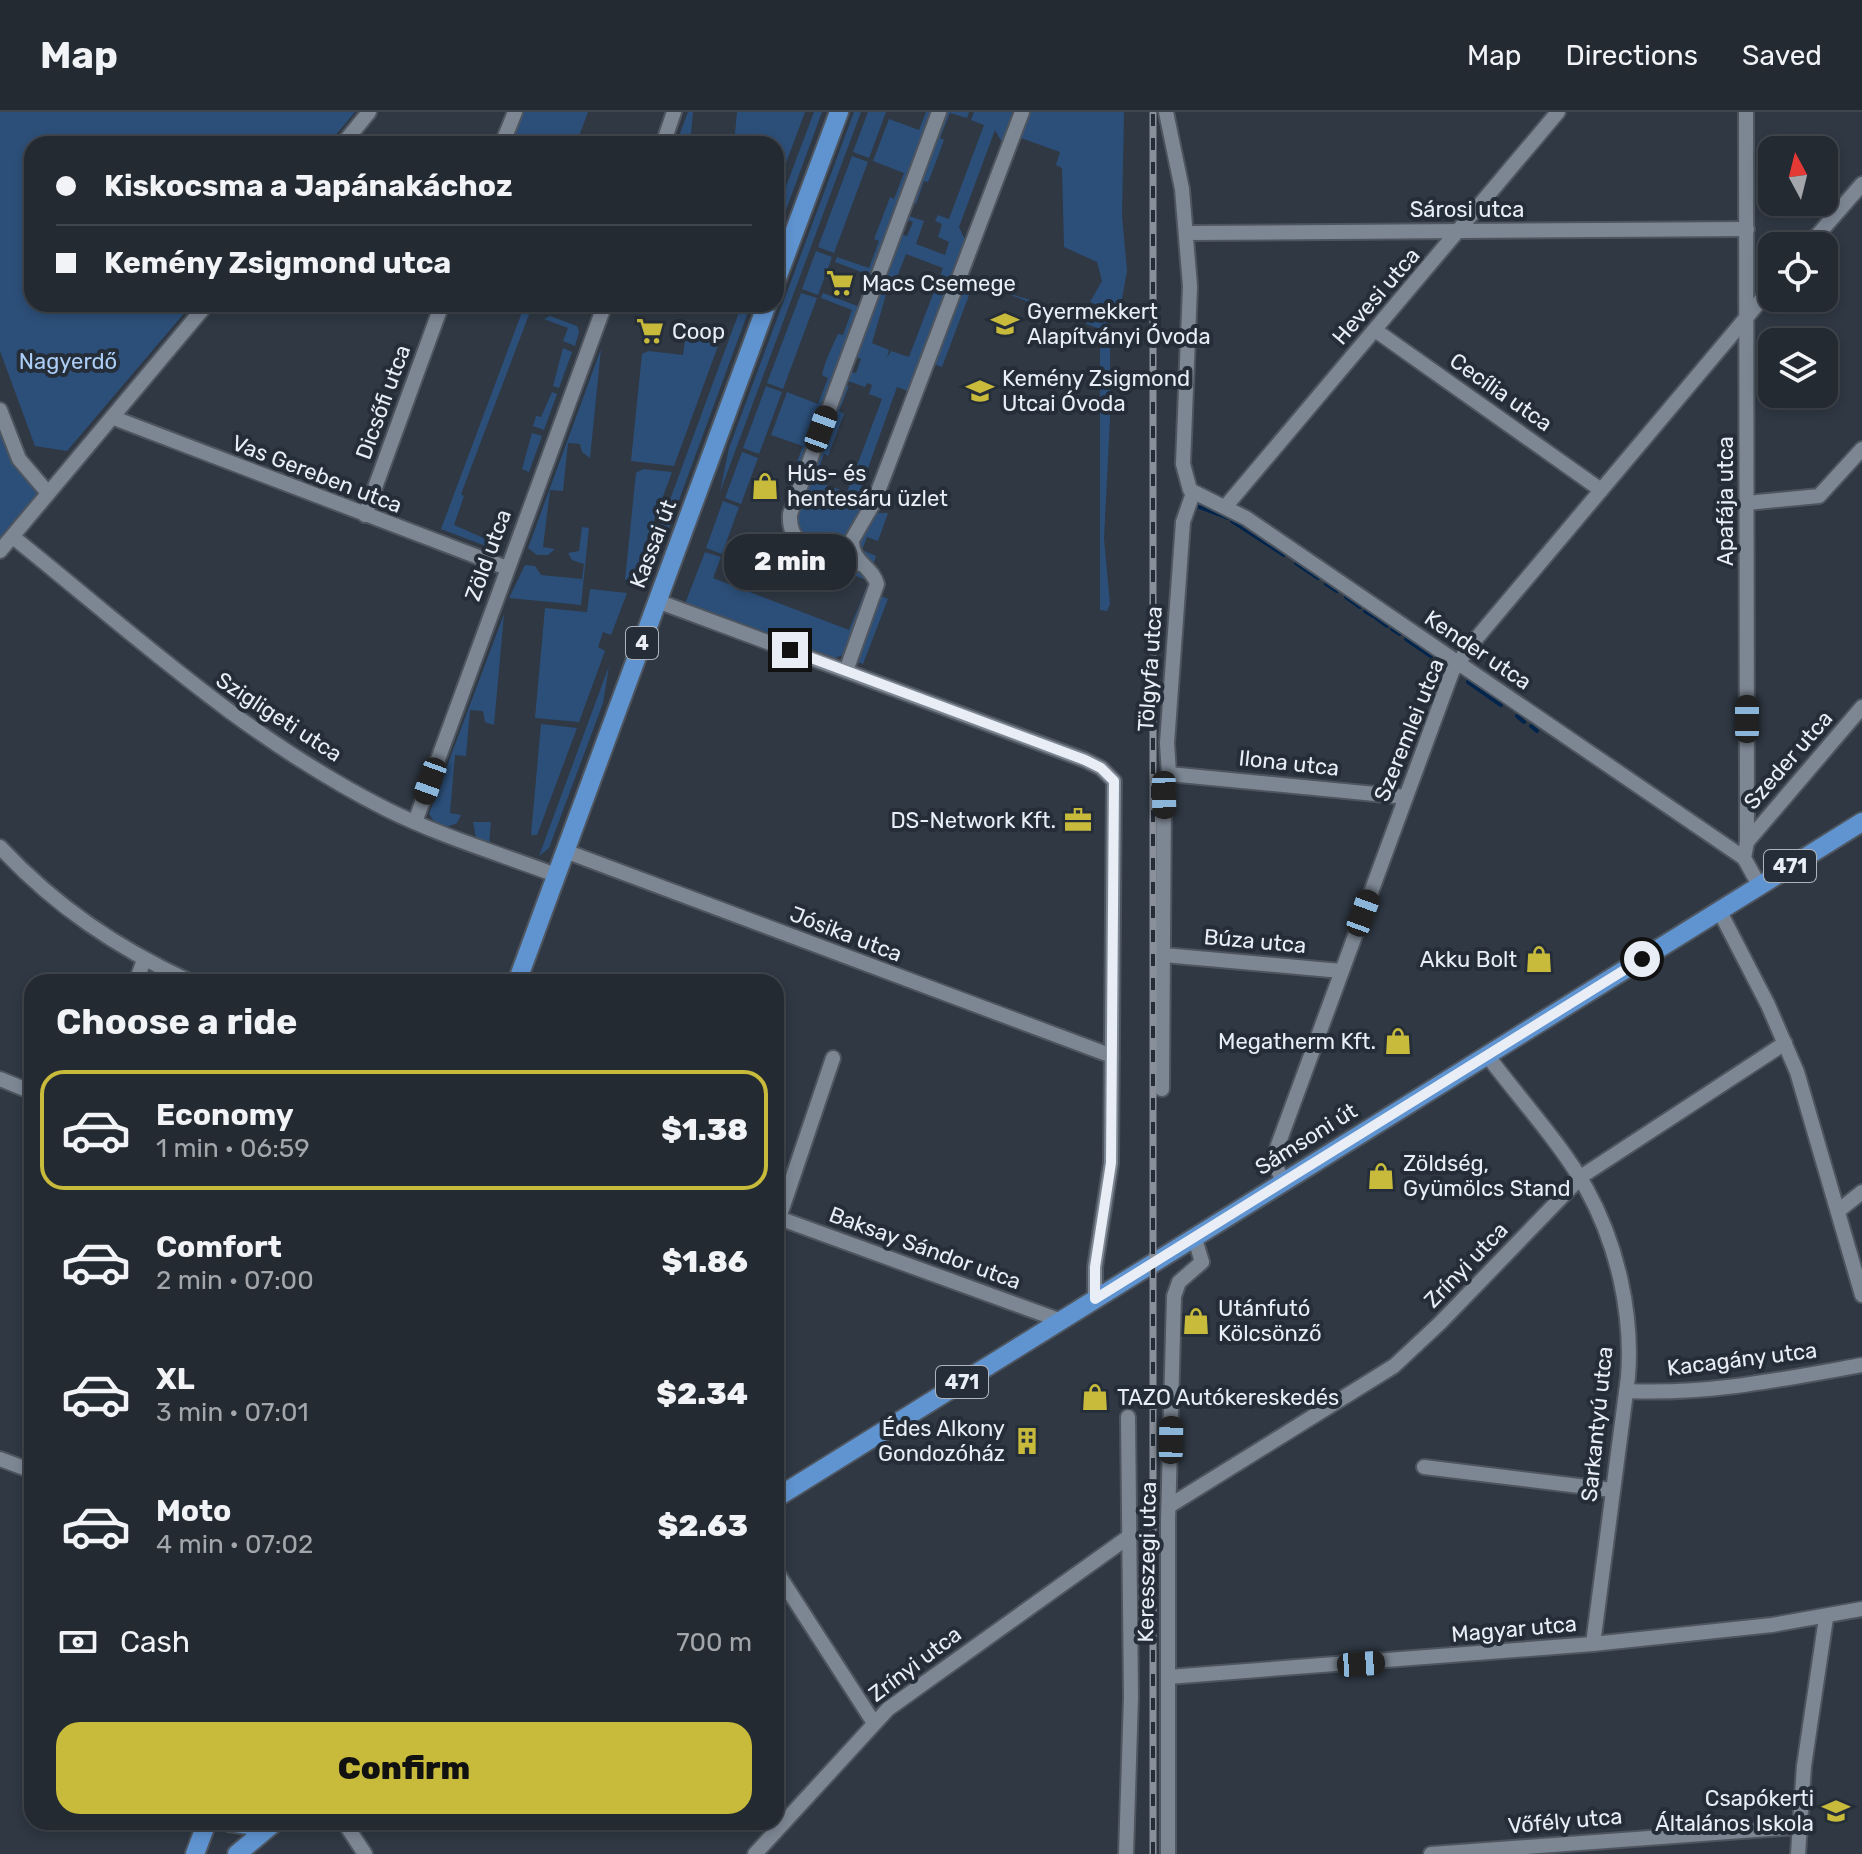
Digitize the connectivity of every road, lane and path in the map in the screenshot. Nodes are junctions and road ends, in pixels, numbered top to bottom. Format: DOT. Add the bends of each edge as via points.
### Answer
graph roads {
  1 [pos="369,112"];
  2 [pos="515,112"];
  3 [pos="674,112"];
  4 [pos="839,112"];
  5 [pos="939,112"];
  6 [pos="1022,112"];
  7 [pos="1166,112"];
  8 [pos="1558,112"];
  9 [pos="1746,112"];
  10 [pos="350,136"];
  11 [pos="505,136"];
  12 [pos="666,136"];
  13 [pos="1862,184"];
  14 [pos="1747,229"];
  15 [pos="1458,232"];
  16 [pos="1820,232"];
  17 [pos="1187,233"];
  18 [pos="784,260"];
  19 [pos="1758,303"];
  20 [pos="200,312"];
  21 [pos="439,312"];
  22 [pos="602,312"];
  23 [pos="764,312"];
  24 [pos="1746,317"];
  25 [pos="1375,330"];
  26 [pos="0,410"];
  27 [pos="114,418"];
  28 [pos="1862,449"];
  29 [pos="1190,487"];
  30 [pos="1601,490"];
  31 [pos="48,493"];
  32 [pos="1747,503"];
  33 [pos="1226,506"];
  34 [pos="365,515"];
  35 [pos="13,537"];
  36 [pos="0,551"];
  37 [pos="863,565"];
  38 [pos="507,568"];
  39 [pos="657,601"];
  40 [pos="1457,664"];
  41 [pos="846,671"];
  42 [pos="1862,707"];
  43 [pos="1169,774"];
  44 [pos="1406,797"];
  45 [pos="415,822"];
  46 [pos="1862,822"];
  47 [pos="1747,842"];
  48 [pos="0,847"];
  49 [pos="565,851"];
  50 [pos="1744,858"];
  51 [pos="556,875"];
  52 [pos="1759,885"];
  53 [pos="1719,910"];
  54 [pos="1164,955"];
  55 [pos="144,960"];
  56 [pos="1341,971"];
  57 [pos="139,974"];
  58 [pos="174,974"];
  59 [pos="520,974"];
  60 [pos="1785,1043"];
  61 [pos="1487,1055"];
  62 [pos="1112,1056"];
  63 [pos="833,1058"];
  64 [pos="0,1079"];
  65 [pos="24,1089"];
  66 [pos="1162,1089"];
  67 [pos="1579,1178"];
  68 [pos="1283,1181"];
  69 [pos="1862,1192"];
  70 [pos="784,1200"];
  71 [pos="1838,1211"];
  72 [pos="784,1219"];
  73 [pos="1194,1236"];
  74 [pos="1862,1295"];
  75 [pos="1095,1299"];
  76 [pos="1059,1320"];
  77 [pos="1862,1365"];
  78 [pos="1627,1391"];
  79 [pos="1128,1417"];
  80 [pos="0,1459"];
  81 [pos="1424,1467"];
  82 [pos="24,1468"];
  83 [pos="1612,1490"];
  84 [pos="784,1493"];
  85 [pos="1169,1506"];
  86 [pos="1127,1538"];
  87 [pos="784,1583"];
  88 [pos="1862,1609"];
  89 [pos="1826,1618"];
  90 [pos="1593,1644"];
  91 [pos="1168,1677"];
  92 [pos="874,1723"];
  93 [pos="784,1822"];
  94 [pos="1798,1827"];
  95 [pos="204,1830"];
  96 [pos="266,1830"];
  97 [pos="349,1830"];
  98 [pos="777,1830"];
  99 [pos="195,1854"];
  100 [pos="237,1854"];
  101 [pos="365,1854"];
  102 [pos="755,1854"];
  103 [pos="1126,1854"];
  104 [pos="1168,1854"];
  105 [pos="1431,1854"];
  106 [pos="1798,1854"];
  1 -- 10 [label="street"];
  2 -- 11 [label="street"];
  3 -- 12 [label="street"];
  4 -- 18 [label="main road"];
  5 -- 37 [label="street" via="790,514 791,530 805,546"];
  6 -- 37 [label="street" via="874,502 853,537 853,554"];
  7 -- 17 [label="street, Tölgyfa utca"];
  8 -- 15 [label="street, Hevesi utca"];
  9 -- 14 [label="street, Apafája utca"];
  13 -- 16 [label="street"];
  14 -- 15 [label="street, Sárosi utca"];
  14 -- 24 [label="street, Apafája utca"];
  15 -- 17 [label="street, Sárosi utca"];
  15 -- 25 [label="street, Hevesi utca"];
  17 -- 29 [label="street, Tölgyfa utca" via="1183,464"];
  19 -- 24 [label="street, Szeremlei utca"];
  20 -- 27 [label="street"];
  21 -- 34 [label="street, Dicsőfi utca"];
  22 -- 38 [label="street, Zöld utca"];
  23 -- 39 [label="main road, Kassai út / 4"];
  24 -- 30 [label="street, Szeremlei utca"];
  24 -- 32 [label="street, Apafája utca"];
  25 -- 30 [label="street, Cecília utca"];
  25 -- 33 [label="street, Hevesi utca"];
  26 -- 31 [label="street" via="19,459"];
  27 -- 31 [label="street"];
  27 -- 34 [label="street, Vas Gereben utca"];
  28 -- 32 [label="street" via="1819,496"];
  29 -- 33 [label="street, Kender utca"];
  29 -- 43 [label="street, Tölgyfa utca" via="1180,549"];
  30 -- 40 [label="street, Szeremlei utca"];
  31 -- 35 [label="street"];
  32 -- 47 [label="street, Apafája utca"];
  33 -- 40 [label="street, Kender utca"];
  34 -- 38 [label="street, Vas Gereben utca"];
  35 -- 36 [label="street"];
  35 -- 45 [label="street, Szigligeti utca" via="236,718"];
  37 -- 41 [label="street" via="875,576 877,588"];
  38 -- 45 [label="street, Zöld utca"];
  39 -- 41 [label="street"];
  39 -- 49 [label="main road, Kassai út / 4"];
  40 -- 44 [label="street, Szeremlei utca"];
  40 -- 50 [label="street, Kender utca"];
  41 -- 62 [label="street" via="1091,762 1114,781"];
  42 -- 47 [label="street, Szeder utca"];
  43 -- 44 [label="street, Ilona utca"];
  43 -- 54 [label="street, Tölgyfa utca" via="1164,795"];
  44 -- 56 [label="street, Szeremlei utca"];
  45 -- 51 [label="street, Szigligeti utca"];
  46 -- 52 [label="main road, Sámsoni út / 471"];
  47 -- 50 [label="street, Apafája utca"];
  48 -- 55 [label="street" via="75,916"];
  49 -- 51 [label="main road, Kassai út / 4"];
  49 -- 62 [label="street, Jósika utca"];
  50 -- 52 [label="street"];
  51 -- 59 [label="main road, Kassai út / 4"];
  52 -- 53 [label="main road, Sámsoni út / 471"];
  53 -- 60 [label="street"];
  53 -- 61 [label="main road, Sámsoni út / 471"];
  54 -- 56 [label="street, Búza utca"];
  54 -- 66 [label="street, Tölgyfa utca"];
  55 -- 57 [label="street"];
  55 -- 58 [label="street"];
  56 -- 68 [label="street, Szeremlei utca" via="1276,1151 1274,1162"];
  60 -- 67 [label="street, Zrínyi utca"];
  60 -- 71 [label="street"];
  61 -- 67 [label="street, Sarkantyú utca"];
  61 -- 68 [label="main road, Sámsoni út / 471"];
  62 -- 75 [label="street" via="1110,1174"];
  63 -- 70 [label="street"];
  64 -- 65 [label="street"];
  67 -- 78 [label="street, Sarkantyú utca" via="1605,1232 1620,1281 1629,1333"];
  67 -- 85 [label="street, Zrínyi utca" via="1408,1355"];
  68 -- 73 [label="main road, Sámsoni út / 471"];
  69 -- 71 [label="street"];
  71 -- 74 [label="street"];
  72 -- 76 [label="street, Baksay Sándor utca"];
  73 -- 75 [label="main road, Sámsoni út / 471"];
  73 -- 85 [label="street, Keresszegi utca" via="1202,1262 1179,1282 1174,1296"];
  75 -- 76 [label="main road, Sámsoni út / 471"];
  76 -- 84 [label="main road, Sámsoni út / 471"];
  77 -- 78 [label="street, Kacagány utca" via="1729,1387"];
  78 -- 83 [label="street, Sarkantyú utca"];
  79 -- 86 [label="street, Keresszegi utca"];
  80 -- 82 [label="street"];
  81 -- 83 [label="street"];
  83 -- 90 [label="street, Sarkantyú utca"];
  85 -- 91 [label="street, Keresszegi utca"];
  86 -- 92 [label="street, Zrínyi utca"];
  86 -- 103 [label="street, Keresszegi utca" via="1131,1697"];
  87 -- 92 [label="street"];
  88 -- 89 [label="street, Magyar utca"];
  89 -- 90 [label="street, Magyar utca"];
  89 -- 94 [label="street"];
  90 -- 91 [label="street, Magyar utca"];
  91 -- 104 [label="street, Keresszegi utca"];
  92 -- 93 [label="street, Zrínyi utca"];
  94 -- 105 [label="street, Vőfély utca"];
  94 -- 106 [label="street"];
  95 -- 99 [label="main road"];
  96 -- 100 [label="main road"];
  97 -- 101 [label="street"];
  98 -- 102 [label="street, Zrínyi utca"];
}
